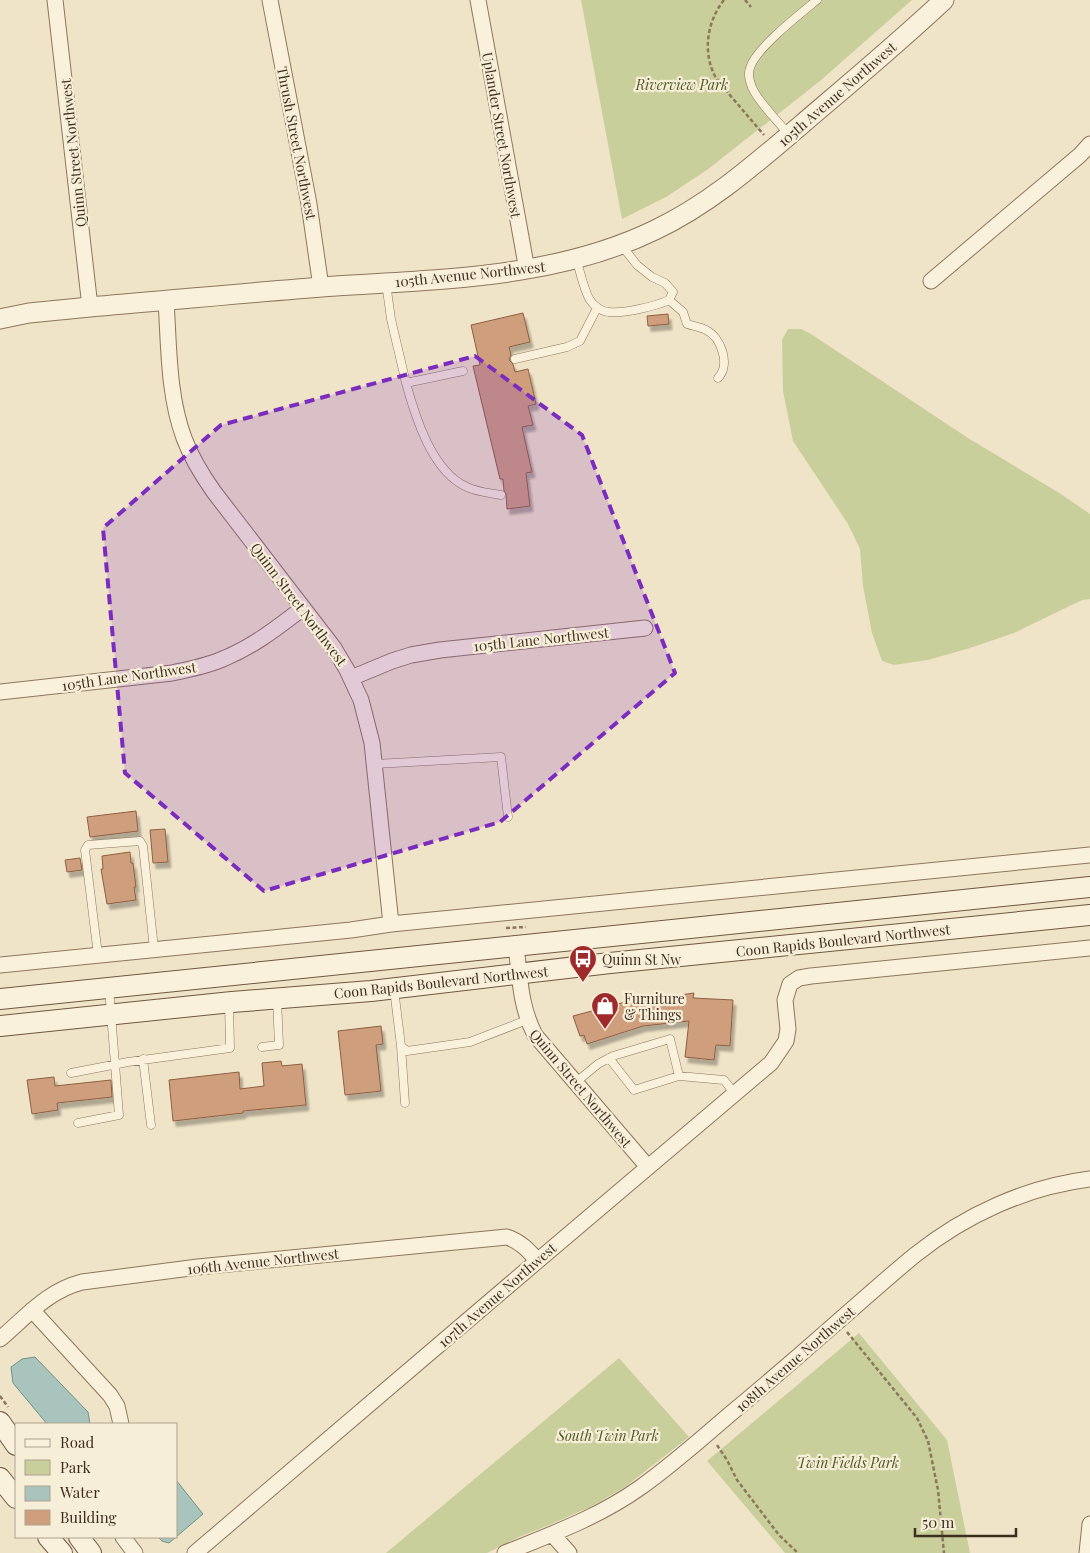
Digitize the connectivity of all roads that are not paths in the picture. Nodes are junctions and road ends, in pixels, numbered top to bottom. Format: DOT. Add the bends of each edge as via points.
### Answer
graph roads {
  1 [pos="55,0"];
  2 [pos="270,0"];
  3 [pos="478,0"];
  4 [pos="817,0"];
  5 [pos="944,0"];
  6 [pos="789,135"];
  7 [pos="1087,155"];
  8 [pos="621,245"];
  9 [pos="576,259"];
  10 [pos="527,270"];
  11 [pos="931,281"];
  12 [pos="386,283"];
  13 [pos="321,288"];
  14 [pos="670,300"];
  15 [pos="166,301"];
  16 [pos="90,307"];
  17 [pos="597,308"];
  18 [pos="0,318"];
  19 [pos="515,359"];
  20 [pos="463,371"];
  21 [pos="718,378"];
  22 [pos="406,382"];
  23 [pos="501,495"];
  24 [pos="303,608"];
  25 [pos="646,628"];
  26 [pos="351,678"];
  27 [pos="0,692"];
  28 [pos="375,764"];
  29 [pos="508,817"];
  30 [pos="1090,855"];
  31 [pos="1090,887"];
  32 [pos="1090,915"];
  33 [pos="390,924"];
  34 [pos="516,946"];
  35 [pos="1090,948"];
  36 [pos="154,949"];
  37 [pos="98,955"];
  38 [pos="0,965"];
  39 [pos="519,974"];
  40 [pos="109,988"];
  41 [pos="394,989"];
  42 [pos="0,999"];
  43 [pos="277,999"];
  44 [pos="229,1002"];
  45 [pos="112,1014"];
  46 [pos="527,1020"];
  47 [pos="0,1026"];
  48 [pos="401,1046"];
  49 [pos="262,1047"];
  50 [pos="608,1058"];
  51 [pos="143,1059"];
  52 [pos="115,1064"];
  53 [pos="71,1073"];
  54 [pos="679,1076"];
  55 [pos="575,1082"];
  56 [pos="734,1093"];
  57 [pos="405,1103"];
  58 [pos="78,1123"];
  59 [pos="151,1125"];
  60 [pos="647,1166"];
  61 [pos="1090,1179"];
  62 [pos="537,1260"];
  63 [pos="32,1310"];
  64 [pos="0,1338"];
  65 [pos="0,1422"];
  66 [pos="121,1423"];
  67 [pos="15,1444"];
  68 [pos="0,1478"];
  69 [pos="15,1497"];
  70 [pos="1090,1524"];
  71 [pos="553,1534"];
  72 [pos="80,1538"];
  73 [pos="124,1538"];
  74 [pos="92,1553"];
  75 [pos="135,1553"];
  76 [pos="195,1553"];
  77 [pos="505,1553"];
  78 [pos="568,1553"];
  79 [pos="1087,1553"];
  1 -- 16 [label="street, Quinn Street Northwest"];
  2 -- 13 [label="street, Thrush Street Northwest" via="309,204"];
  3 -- 10 [label="street, Uplander Street Northwest"];
  4 -- 6 [label="lane" via="765,46 749,69 754,92"];
  5 -- 6 [label="street, 105th Avenue Northwest"];
  6 -- 8 [label="street, 105th Avenue Northwest" via="700,205"];
  7 -- 11 [label="street"];
  8 -- 9 [label="street, 105th Avenue Northwest"];
  8 -- 14 [label="lane" via="652,278 665,283 673,292"];
  9 -- 10 [label="street, 105th Avenue Northwest"];
  9 -- 17 [label="lane" via="590,300"];
  10 -- 12 [label="street, 105th Avenue Northwest"];
  12 -- 13 [label="street, 105th Avenue Northwest"];
  12 -- 22 [label="lane"];
  13 -- 15 [label="street, 105th Avenue Northwest"];
  14 -- 17 [label="lane" via="624,311 607,312"];
  14 -- 21 [label="lane" via="683,312 687,324 715,336 724,366"];
  15 -- 16 [label="street, 105th Avenue Northwest"];
  15 -- 24 [label="street, Quinn Street Northwest" via="174,398 187,444 214,492"];
  16 -- 18 [label="street, 105th Avenue Northwest"];
  17 -- 19 [label="lane" via="580,341"];
  20 -- 22 [label="lane"];
  22 -- 23 [label="lane" via="416,417 430,448 448,474 467,487"];
  24 -- 26 [label="street, Quinn Street Northwest" via="334,648"];
  24 -- 27 [label="street, 105th Lane Northwest" via="240,651 198,667 172,673"];
  25 -- 26 [label="street, 105th Lane Northwest" via="440,650 398,659"];
  26 -- 28 [label="street, Quinn Street Northwest" via="368,722"];
  28 -- 29 [label="lane" via="501,757"];
  28 -- 33 [label="street, Quinn Street Northwest"];
  30 -- 33 [label="street"];
  31 -- 34 [label="main road, Coon Rapids Boulevard Northwest"];
  32 -- 39 [label="main road, Coon Rapids Boulevard Northwest"];
  33 -- 36 [label="street"];
  34 -- 39 [label="street, Quinn Street Northwest"];
  34 -- 40 [label="main road, Coon Rapids Boulevard Northwest"];
  35 -- 56 [label="street, 107th Avenue Northwest" via="799,978 790,984 785,1000 786,1042 771,1063"];
  36 -- 37 [label="street"];
  36 -- 37 [label="lane" via="143,846 140,841 96,845 85,850"];
  37 -- 38 [label="street"];
  39 -- 41 [label="main road, Coon Rapids Boulevard Northwest"];
  39 -- 46 [label="street, Quinn Street Northwest"];
  40 -- 42 [label="main road, Coon Rapids Boulevard Northwest"];
  40 -- 45 [label="lane"];
  41 -- 43 [label="main road, Coon Rapids Boulevard Northwest"];
  41 -- 48 [label="lane"];
  43 -- 44 [label="main road, Coon Rapids Boulevard Northwest"];
  43 -- 49 [label="lane" via="279,1045"];
  44 -- 45 [label="main road, Coon Rapids Boulevard Northwest"];
  44 -- 51 [label="lane" via="230,1048"];
  45 -- 47 [label="main road, Coon Rapids Boulevard Northwest"];
  45 -- 52 [label="lane"];
  46 -- 48 [label="lane" via="470,1042 407,1051"];
  46 -- 55 [label="street, Quinn Street Northwest" via="535,1035"];
  48 -- 57 [label="lane"];
  50 -- 54 [label="lane" via="634,1090"];
  50 -- 54 [label="lane" via="670,1039"];
  50 -- 55 [label="lane"];
  51 -- 52 [label="lane"];
  51 -- 59 [label="lane"];
  52 -- 53 [label="lane"];
  52 -- 58 [label="lane" via="119,1115"];
  54 -- 56 [label="lane" via="724,1080"];
  55 -- 60 [label="street, Quinn Street Northwest"];
  56 -- 60 [label="street, 107th Avenue Northwest"];
  60 -- 62 [label="street, 107th Avenue Northwest"];
  61 -- 71 [label="street, 108th Avenue Northwest" via="1031,1193 992,1207 966,1221 916,1255 672,1464 624,1498"];
  62 -- 63 [label="street, 106th Avenue Northwest" via="525,1246 507,1237 408,1246 82,1282 57,1291"];
  62 -- 76 [label="street, 107th Avenue Northwest"];
  63 -- 64 [label="street, 106th Avenue Northwest"];
  63 -- 66 [label="street" via="110,1395"];
  65 -- 67 [label="main road"];
  68 -- 69 [label="main road"];
  70 -- 79 [label="street"];
  71 -- 77 [label="street, 108th Avenue Northwest"];
  71 -- 78 [label="street"];
  72 -- 74 [label="main road"];
  73 -- 75 [label="street"];
}
